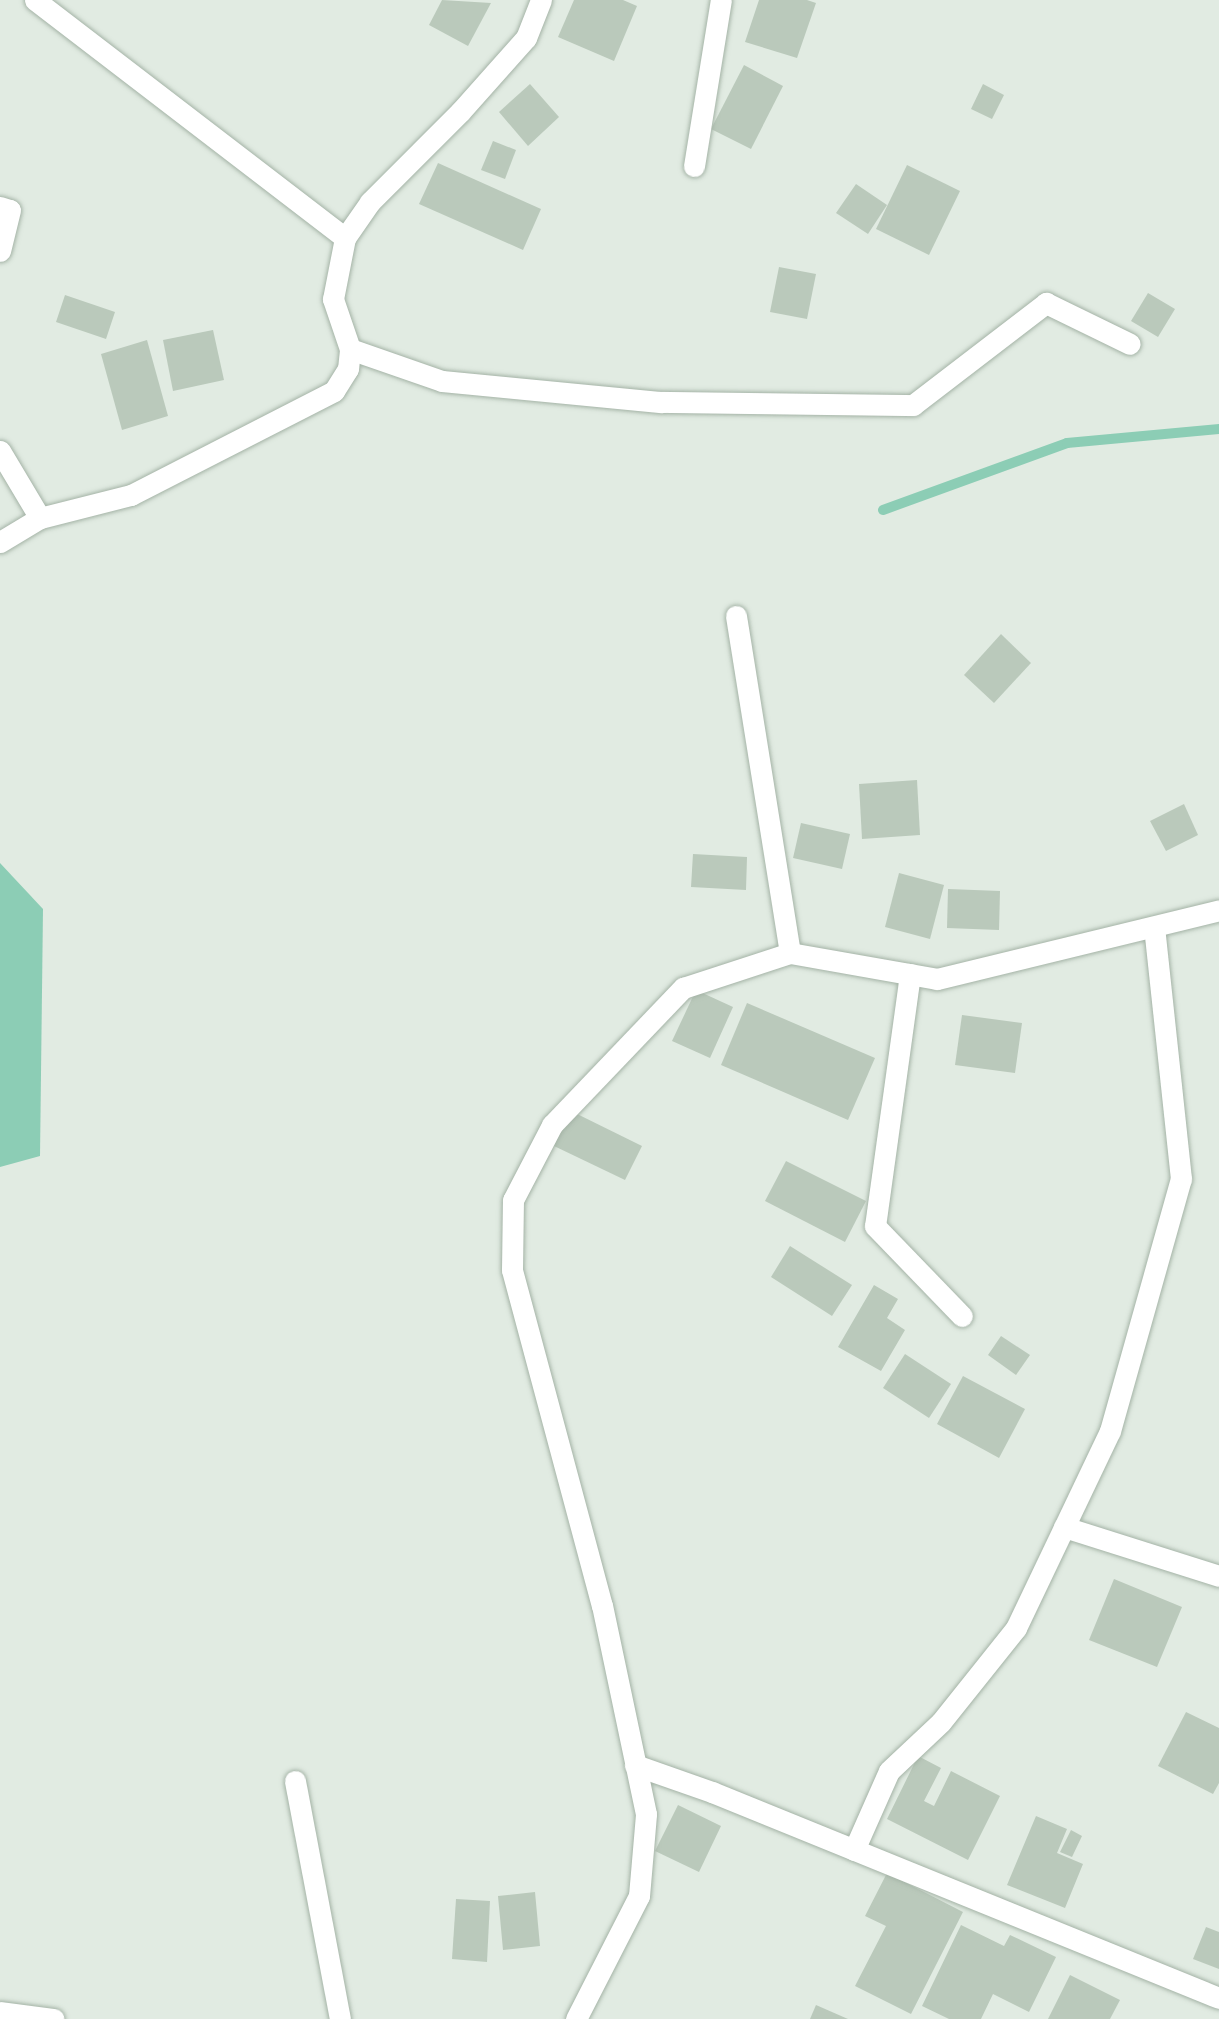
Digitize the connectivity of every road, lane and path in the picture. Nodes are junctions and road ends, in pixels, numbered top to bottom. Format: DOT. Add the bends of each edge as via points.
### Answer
graph roads {
  1 [pos="36,0"];
  2 [pos="541,0"];
  3 [pos="721,0"];
  4 [pos="694,166"];
  5 [pos="0,207"];
  6 [pos="345,238"];
  7 [pos="0,251"];
  8 [pos="1130,344"];
  9 [pos="350,349"];
  10 [pos="0,451"];
  11 [pos="40,518"];
  12 [pos="0,542"];
  13 [pos="736,616"];
  14 [pos="1219,911"];
  15 [pos="1154,927"];
  16 [pos="790,953"];
  17 [pos="910,974"];
  18 [pos="962,1315"];
  19 [pos="1064,1527"];
  20 [pos="1219,1576"];
  21 [pos="635,1765"];
  22 [pos="295,1781"];
  23 [pos="854,1850"];
  24 [pos="1219,1998"];
  25 [pos="0,2012"];
  26 [pos="54,2019"];
  27 [pos="340,2019"];
  28 [pos="576,2019"];
  1 -- 6 [label="street"];
  2 -- 6 [label="street" via="526,38 370,202"];
  3 -- 4 [label="street"];
  5 -- 7 [label="street" via="10,210"];
  6 -- 9 [label="street" via="333,299"];
  8 -- 9 [label="street" via="1046,303 913,405 662,402 470,383 442,380"];
  9 -- 11 [label="street" via="348,369 334,391 131,495"];
  10 -- 11 [label="street"];
  11 -- 12 [label="street"];
  13 -- 16 [label="street"];
  14 -- 15 [label="street"];
  15 -- 17 [label="street" via="937,979"];
  15 -- 19 [label="street" via="1181,1179 1110,1431"];
  16 -- 17 [label="street"];
  16 -- 21 [label="street" via="682,988 552,1125 513,1200 512,1270 602,1606"];
  17 -- 18 [label="street" via="875,1226"];
  19 -- 20 [label="street"];
  19 -- 23 [label="street" via="1016,1628 941,1722 889,1771"];
  21 -- 23 [label="street"];
  21 -- 28 [label="street" via="646,1814 639,1896"];
  22 -- 27 [label="street"];
  23 -- 24 [label="street"];
  25 -- 26 [label="street"];
}
